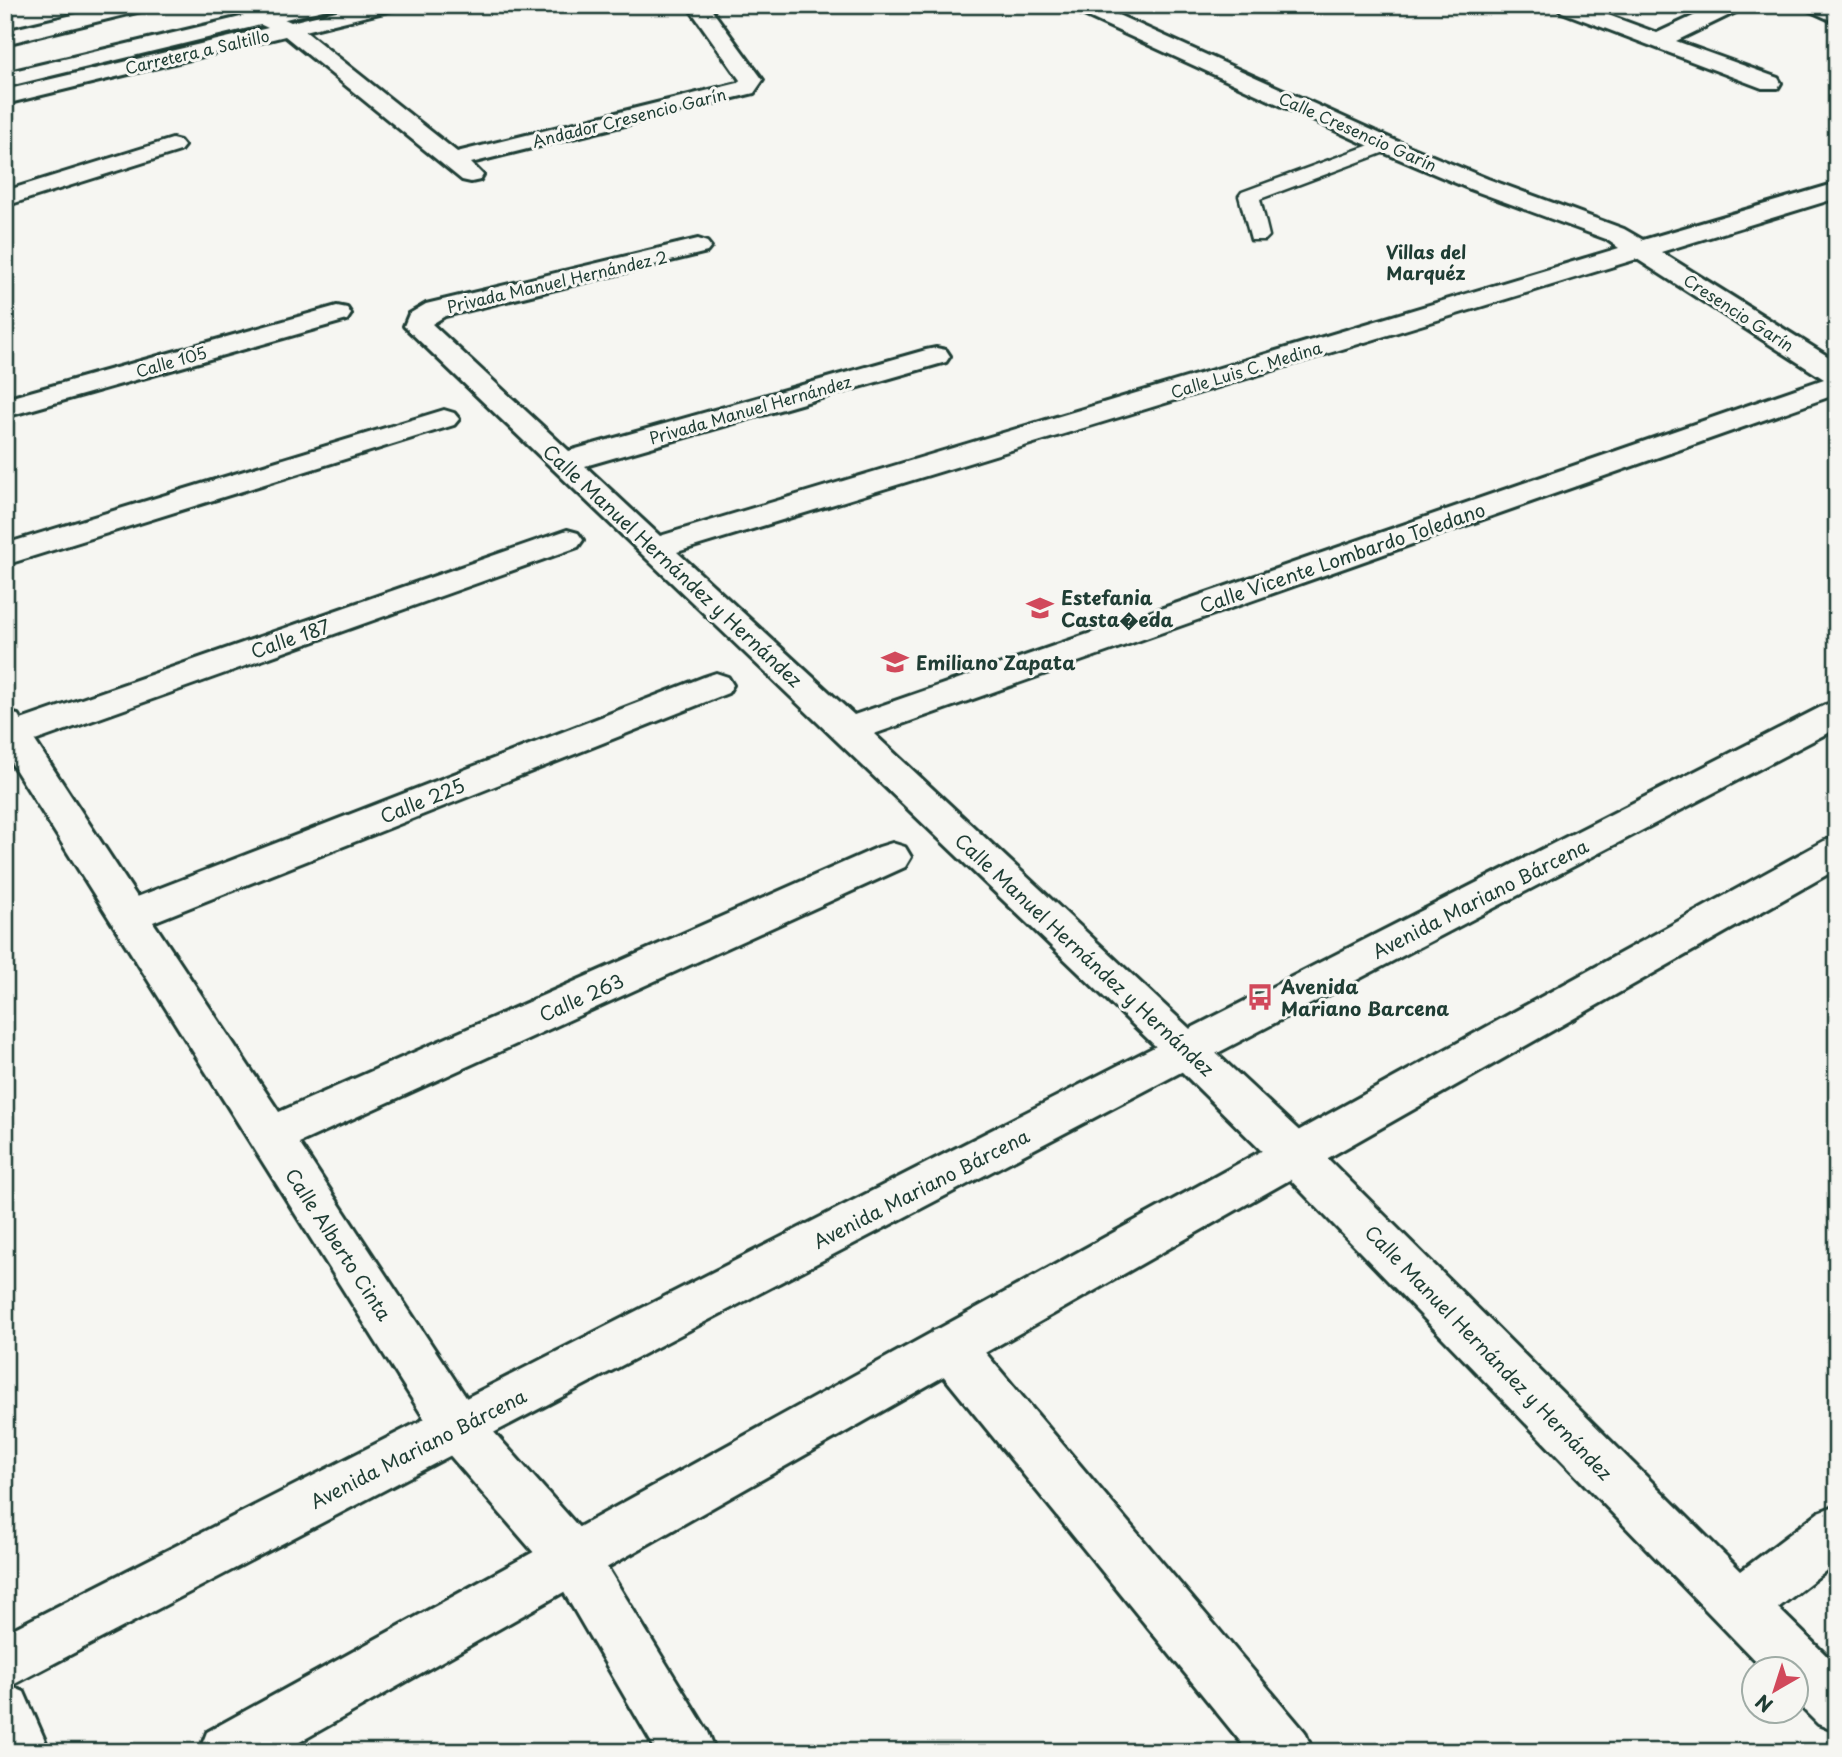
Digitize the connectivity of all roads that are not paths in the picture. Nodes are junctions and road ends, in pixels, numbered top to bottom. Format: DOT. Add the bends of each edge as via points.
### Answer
graph roads {
  1 [pos="142,5"];
  2 [pos="236,5"];
  3 [pos="320,5"];
  4 [pos="389,5"];
  5 [pos="697,5"];
  6 [pos="1132,5"];
  7 [pos="1735,5"];
  8 [pos="1813,5"];
  9 [pos="1569,8"];
  10 [pos="1088,10"];
  11 [pos="22,13"];
  12 [pos="1837,17"];
  13 [pos="265,18"];
  14 [pos="40,29"];
  15 [pos="289,29"];
  16 [pos="5,38"];
  17 [pos="1658,41"];
  18 [pos="5,59"];
  19 [pos="5,80"];
  20 [pos="1770,83"];
  21 [pos="5,97"];
  22 [pos="1386,145"];
  23 [pos="172,146"];
  24 [pos="452,160"];
  25 [pos="471,175"];
  26 [pos="1837,190"];
  27 [pos="5,200"];
  28 [pos="1258,236"];
  29 [pos="698,247"];
  30 [pos="1641,249"];
  31 [pos="337,314"];
  32 [pos="419,320"];
  33 [pos="936,356"];
  34 [pos="1837,375"];
  35 [pos="1837,384"];
  36 [pos="5,408"];
  37 [pos="444,419"];
  38 [pos="564,462"];
  39 [pos="567,540"];
  40 [pos="655,548"];
  41 [pos="5,555"];
  42 [pos="716,685"];
  43 [pos="1837,713"];
  44 [pos="9,729"];
  45 [pos="848,730"];
  46 [pos="1837,851"];
  47 [pos="892,857"];
  48 [pos="128,916"];
  49 [pos="1187,1050"];
  50 [pos="270,1136"];
  51 [pos="1294,1154"];
  52 [pos="950,1347"];
  53 [pos="458,1428"];
  54 [pos="1837,1530"];
  55 [pos="573,1559"];
  56 [pos="1738,1606"];
  57 [pos="5,1662"];
  58 [pos="1837,1705"];
  59 [pos="5,1711"];
  60 [pos="22,1752"];
  61 [pos="227,1752"];
  62 [pos="688,1752"];
  63 [pos="1285,1752"];
  1 -- 14 [label="street"];
  2 -- 13 [label="street"];
  2 -- 18 [label="street, Carretera a Saltillo"];
  3 -- 13 [label="street, Carretera a Saltillo"];
  4 -- 15 [label="street, Carretera a Saltillo"];
  5 -- 24 [label="street, Andador Cresencio Garín" via="752,80 746,88"];
  6 -- 10 [label="street"];
  7 -- 17 [label="street"];
  8 -- 12 [label="street"];
  9 -- 17 [label="street"];
  10 -- 22 [label="street, Calle Cresencio Garín"];
  11 -- 14 [label="street"];
  13 -- 15 [label="street"];
  13 -- 19 [label="street, Carretera a Saltillo"];
  14 -- 16 [label="street"];
  15 -- 21 [label="street, Carretera a Saltillo"];
  15 -- 24 [label="street"];
  17 -- 20 [label="street"];
  22 -- 28 [label="lane" via="1249,196"];
  22 -- 30 [label="street, Calle Cresencio Garín" via="1615,234"];
  23 -- 27 [label="street"];
  24 -- 25 [label="street"];
  26 -- 30 [label="street, Calle Luis C. Medina"];
  29 -- 32 [label="street, Privada Manuel Hernández 2" via="436,310"];
  30 -- 34 [label="street, Cresencio Garín"];
  30 -- 40 [label="street, Calle Luis C. Medina"];
  31 -- 36 [label="street, Calle 105"];
  32 -- 38 [label="street, Calle Manuel Hernández y Hernández" via="424,334"];
  33 -- 38 [label="street, Privada Manuel Hernández"];
  35 -- 45 [label="street, Calle Vicente Lombardo Toledano"];
  37 -- 41 [label="street"];
  38 -- 40 [label="street, Calle Manuel Hernández y Hernández"];
  39 -- 44 [label="street, Calle 187"];
  40 -- 45 [label="street, Calle Manuel Hernández y Hernández"];
  42 -- 48 [label="street, Calle 225"];
  43 -- 49 [label="street, Avenida Mariano Bárcena"];
  44 -- 48 [label="street, Calle Alberto Cinta"];
  45 -- 49 [label="street, Calle Manuel Hernández y Hernández"];
  46 -- 51 [label="street"];
  47 -- 50 [label="street, Calle 263"];
  48 -- 50 [label="street, Calle Alberto Cinta"];
  49 -- 51 [label="street, Calle Manuel Hernández y Hernández"];
  49 -- 53 [label="street, Avenida Mariano Bárcena"];
  50 -- 53 [label="street, Calle Alberto Cinta"];
  51 -- 52 [label="street"];
  51 -- 56 [label="street, Calle Manuel Hernández y Hernández"];
  52 -- 55 [label="street"];
  52 -- 63 [label="street"];
  53 -- 55 [label="street, Calle Alberto Cinta"];
  53 -- 57 [label="street, Avenida Mariano Bárcena"];
  54 -- 56 [label="street"];
  55 -- 61 [label="street"];
  55 -- 62 [label="street, Calle Alberto Cinta"];
  56 -- 58 [label="street, Calle Manuel Hernández y Hernández"];
  59 -- 60 [label="street"];
}
